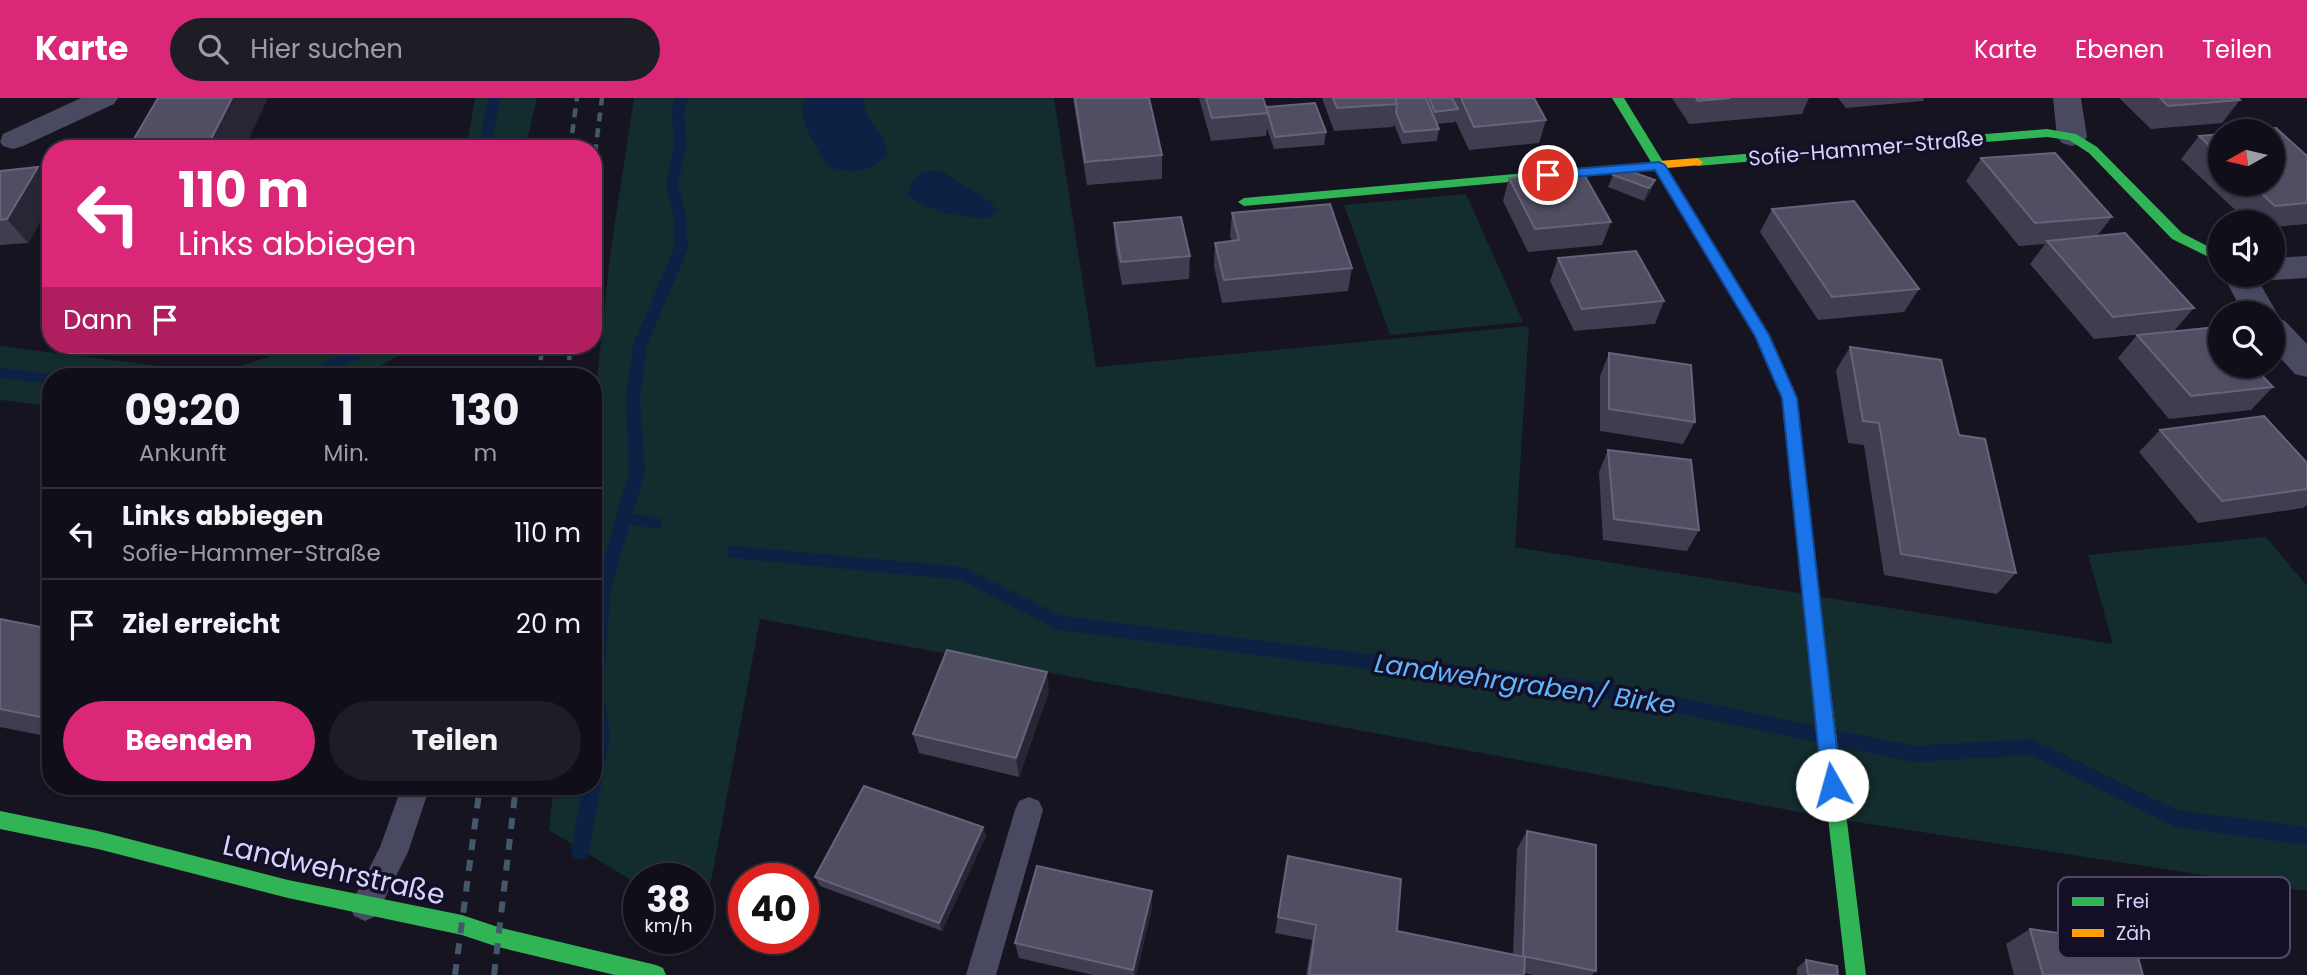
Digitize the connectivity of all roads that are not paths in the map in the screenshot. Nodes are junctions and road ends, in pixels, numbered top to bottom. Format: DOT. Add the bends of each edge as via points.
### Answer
graph roads {
  1 [pos="104,98"];
  2 [pos="1618,98"];
  3 [pos="2067,98"];
  4 [pos="2072,136"];
  5 [pos="7,139"];
  6 [pos="1659,165"];
  7 [pos="1244,202"];
  8 [pos="2208,252"];
  9 [pos="2307,267"];
  10 [pos="2285,268"];
  11 [pos="2285,342"];
  12 [pos="2307,365"];
  13 [pos="413,795"];
  14 [pos="1028,810"];
  15 [pos="0,820"];
  16 [pos="365,906"];
  17 [pos="656,975"];
  18 [pos="981,975"];
  19 [pos="1856,975"];
  1 -- 5 [label="street"];
  2 -- 6 [label="street"];
  3 -- 4 [label="street"];
  4 -- 6 [label="street, Sofie-Hammer-Straße" via="2048,133"];
  4 -- 8 [label="street" via="2093,150 2177,236"];
  6 -- 7 [label="street, Sofie-Hammer-Straße"];
  6 -- 19 [label="street" via="1762,335 1790,398 1822,711"];
  9 -- 10 [label="street"];
  11 -- 12 [label="street"];
  13 -- 16 [label="lane" via="394,852"];
  14 -- 18 [label="lane"];
  15 -- 16 [label="street, Landwehrstraße"];
  16 -- 17 [label="street, Landwehrstraße" via="462,925"];
}
